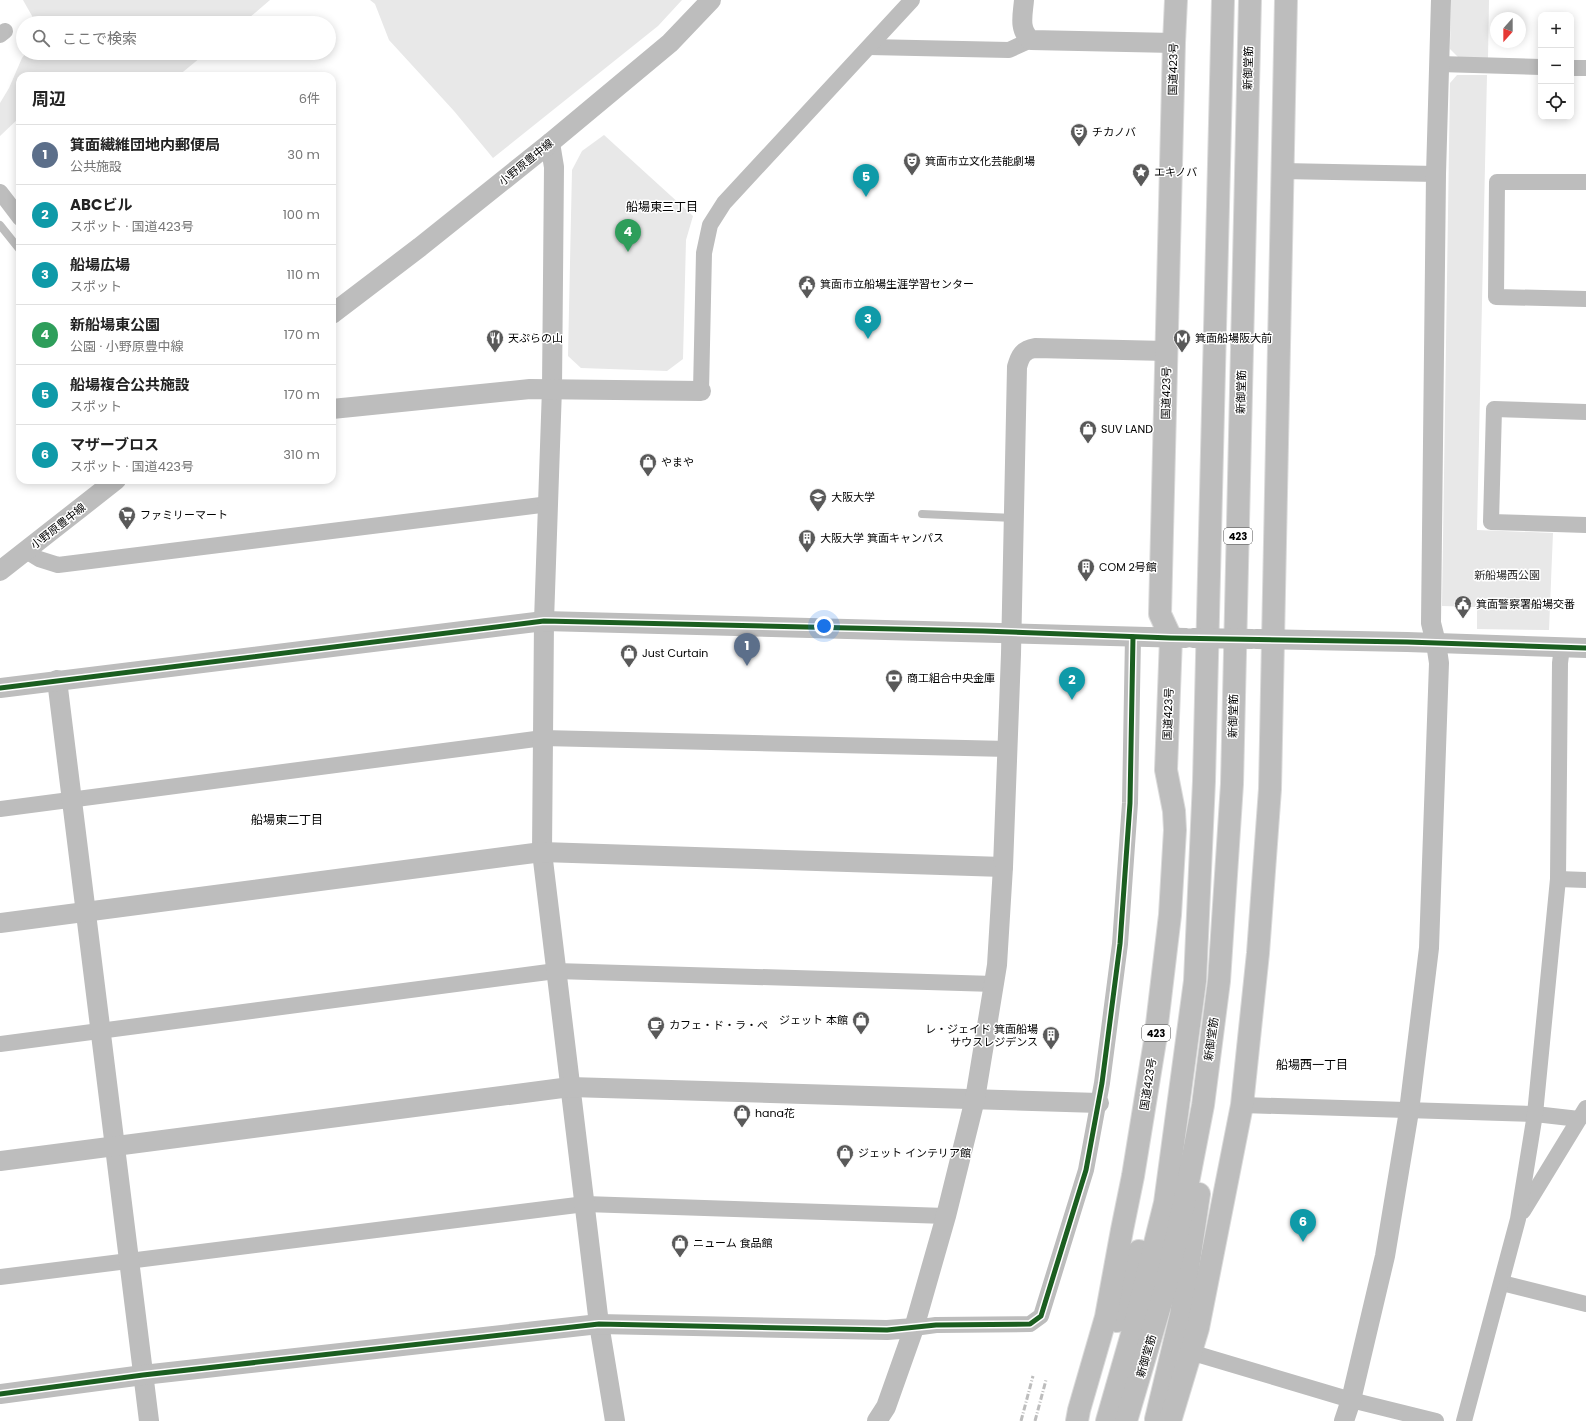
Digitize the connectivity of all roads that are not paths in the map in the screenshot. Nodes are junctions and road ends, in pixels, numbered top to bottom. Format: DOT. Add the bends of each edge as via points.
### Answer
graph roads {
  1 [pos="711,0"];
  2 [pos="912,0"];
  3 [pos="1024,0"];
  4 [pos="1176,0"];
  5 [pos="1223,0"];
  6 [pos="1250,0"];
  7 [pos="1286,0"];
  8 [pos="1441,0"];
  9 [pos="1031,40"];
  10 [pos="1174,43"];
  11 [pos="869,47"];
  12 [pos="1439,64"];
  13 [pos="1538,67"];
  14 [pos="1574,68"];
  15 [pos="1586,68"];
  16 [pos="550,143"];
  17 [pos="1282,171"];
  18 [pos="1436,174"];
  19 [pos="1586,182"];
  20 [pos="0,192"];
  21 [pos="16,213"];
  22 [pos="0,225"];
  23 [pos="16,245"];
  24 [pos="1586,299"];
  25 [pos="336,311"];
  26 [pos="1167,351"];
  27 [pos="552,388"];
  28 [pos="701,391"];
  29 [pos="336,409"];
  30 [pos="1586,412"];
  31 [pos="111,484"];
  32 [pos="548,504"];
  33 [pos="922,514"];
  34 [pos="1014,518"];
  35 [pos="1586,525"];
  36 [pos="26,551"];
  37 [pos="0,571"];
  38 [pos="544,621"];
  39 [pos="1011,633"];
  40 [pos="1133,637"];
  41 [pos="1171,638"];
  42 [pos="1262,640"];
  43 [pos="1436,643"];
  44 [pos="1562,647"];
  45 [pos="1586,648"];
  46 [pos="57,680"];
  47 [pos="0,688"];
  48 [pos="543,738"];
  49 [pos="1008,749"];
  50 [pos="72,800"];
  51 [pos="0,809"];
  52 [pos="542,852"];
  53 [pos="1003,867"];
  54 [pos="1558,879"];
  55 [pos="1586,880"];
  56 [pos="86,912"];
  57 [pos="0,923"];
  58 [pos="556,971"];
  59 [pos="994,984"];
  60 [pos="101,1032"];
  61 [pos="0,1044"];
  62 [pos="570,1087"];
  63 [pos="975,1099"];
  64 [pos="1099,1103"];
  65 [pos="1178,1104"];
  66 [pos="1203,1105"];
  67 [pos="1242,1105"];
  68 [pos="1409,1111"];
  69 [pos="1582,1113"];
  70 [pos="1535,1114"];
  71 [pos="115,1146"];
  72 [pos="0,1161"];
  73 [pos="585,1204"];
  74 [pos="946,1216"];
  75 [pos="1518,1220"];
  76 [pos="129,1261"];
  77 [pos="0,1277"];
  78 [pos="1502,1283"];
  79 [pos="1586,1303"];
  80 [pos="599,1324"];
  81 [pos="914,1328"];
  82 [pos="1190,1352"];
  83 [pos="144,1375"];
  84 [pos="0,1394"];
  85 [pos="1350,1400"];
  86 [pos="149,1421"];
  87 [pos="615,1421"];
  88 [pos="876,1421"];
  89 [pos="1077,1421"];
  90 [pos="1084,1421"];
  91 [pos="1107,1421"];
  92 [pos="1126,1421"];
  93 [pos="1155,1421"];
  94 [pos="1170,1421"];
  95 [pos="1344,1421"];
  96 [pos="1436,1421"];
  97 [pos="1464,1421"];
  1 -- 16 [label="street, 小野原豊中線" via="670,43"];
  2 -- 11 [label="street"];
  3 -- 9 [label="street" via="1024,35"];
  4 -- 10 [label="highway, 国道423号 / 423"];
  5 -- 65 [label="highway, 新御堂筋 / 423" via="1204,788 1195,981"];
  6 -- 66 [label="highway, 新御堂筋 / 423" via="1232,784 1219,981"];
  7 -- 17 [label="highway"];
  8 -- 12 [label="street"];
  9 -- 10 [label="street"];
  9 -- 11 [label="street" via="1009,50"];
  10 -- 26 [label="highway, 国道423号 / 423"];
  11 -- 28 [label="street" via="724,203 710,225 704,254"];
  12 -- 13 [label="street"];
  12 -- 18 [label="street"];
  14 -- 15 [label="street"];
  16 -- 25 [label="street, 小野原豊中線"];
  16 -- 27 [label="street" via="554,167"];
  17 -- 18 [label="street"];
  17 -- 42 [label="highway"];
  18 -- 43 [label="street" via="1431,623"];
  19 -- 24 [label="street" via="1497,182 1496,290 1496,297"];
  20 -- 21 [label="street"];
  22 -- 23 [label="lane"];
  26 -- 34 [label="street" via="1035,348 1026,350 1020,356 1017,367"];
  26 -- 41 [label="highway, 国道423号 / 423" via="1160,614"];
  27 -- 28 [label="street"];
  27 -- 29 [label="street"];
  27 -- 32 [label="street"];
  30 -- 35 [label="street" via="1494,409 1491,522"];
  31 -- 36 [label="street, 小野原豊中線"];
  32 -- 36 [label="street" via="58,565 39,559"];
  32 -- 38 [label="street"];
  33 -- 34 [label="lane"];
  34 -- 39 [label="street"];
  36 -- 37 [label="street, 小野原豊中線"];
  38 -- 39 [label="street"];
  38 -- 46 [label="street"];
  38 -- 48 [label="street"];
  39 -- 40 [label="street"];
  39 -- 49 [label="street"];
  40 -- 41 [label="street"];
  40 -- 64 [label="street" via="1130,803 1121,936"];
  41 -- 42 [label="street, bridge"];
  41 -- 89 [label="highway, 国道423号 / 423" via="1166,770 1175,830 1170,915 1162,986 1133,1176 1106,1317"];
  42 -- 43 [label="street"];
  42 -- 67 [label="highway" via="1269,797 1258,954"];
  43 -- 44 [label="street"];
  43 -- 68 [label="street" via="1440,663 1429,948"];
  44 -- 45 [label="street"];
  44 -- 54 [label="street"];
  46 -- 47 [label="street"];
  46 -- 50 [label="street"];
  48 -- 49 [label="street"];
  48 -- 50 [label="street"];
  48 -- 52 [label="street"];
  49 -- 53 [label="street"];
  50 -- 51 [label="street"];
  50 -- 56 [label="street"];
  52 -- 53 [label="street"];
  52 -- 56 [label="street"];
  52 -- 58 [label="street"];
  53 -- 59 [label="street"];
  54 -- 55 [label="street"];
  54 -- 70 [label="street"];
  56 -- 57 [label="street"];
  56 -- 60 [label="street"];
  58 -- 59 [label="street"];
  58 -- 60 [label="street"];
  58 -- 62 [label="street"];
  59 -- 63 [label="street"];
  60 -- 61 [label="street"];
  60 -- 71 [label="street"];
  62 -- 63 [label="street"];
  62 -- 71 [label="street"];
  62 -- 73 [label="street"];
  63 -- 64 [label="street"];
  63 -- 74 [label="street"];
  64 -- 81 [label="street" via="1086,1170 1041,1316 1030,1324 936,1325"];
  65 -- 90 [label="highway" via="1146,1230"];
  65 -- 91 [label="highway, 新御堂筋 / 423" via="1165,1203 1136,1320"];
  66 -- 92 [label="highway, 新御堂筋 / 423" via="1165,1289"];
  66 -- 93 [label="highway" via="1204,1152 1181,1314"];
  67 -- 68 [label="street"];
  67 -- 82 [label="highway" via="1198,1328"];
  68 -- 70 [label="street"];
  68 -- 85 [label="street" via="1385,1256"];
  69 -- 70 [label="street"];
  69 -- 75 [label="street"];
  70 -- 75 [label="street"];
  71 -- 72 [label="street"];
  71 -- 76 [label="street"];
  73 -- 74 [label="street"];
  73 -- 76 [label="street"];
  73 -- 80 [label="street"];
  74 -- 81 [label="street"];
  75 -- 78 [label="street"];
  76 -- 77 [label="street"];
  76 -- 83 [label="street"];
  78 -- 79 [label="street"];
  78 -- 97 [label="street"];
  80 -- 81 [label="street" via="887,1330"];
  80 -- 83 [label="street"];
  80 -- 87 [label="street"];
  81 -- 88 [label="street" via="886,1407"];
  82 -- 85 [label="street"];
  82 -- 94 [label="highway"];
  83 -- 84 [label="street"];
  83 -- 86 [label="street"];
  85 -- 95 [label="street"];
  85 -- 96 [label="street"];
}
